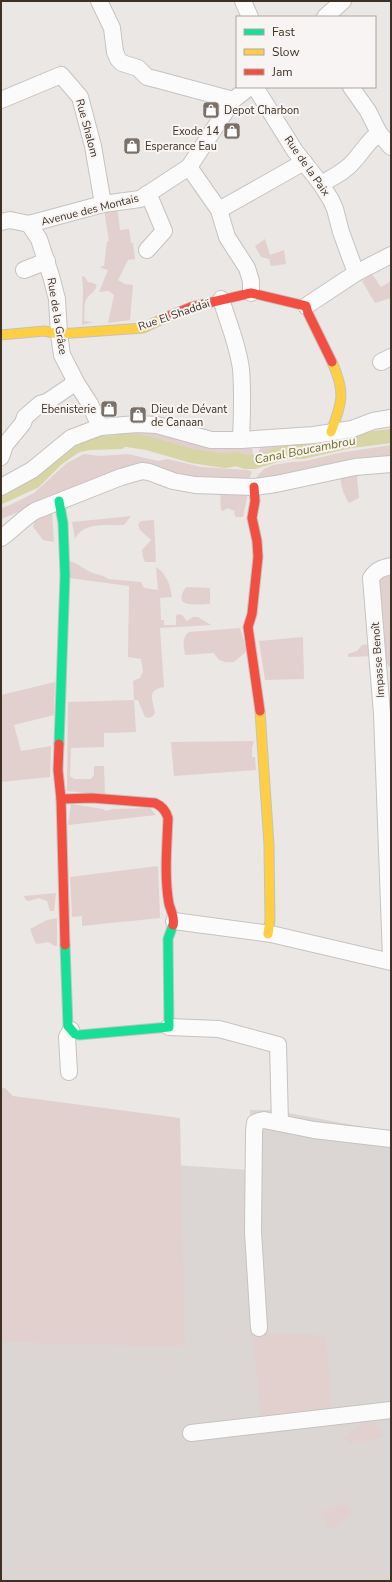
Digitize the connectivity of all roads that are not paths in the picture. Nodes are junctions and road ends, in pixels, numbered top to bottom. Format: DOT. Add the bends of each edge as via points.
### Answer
graph roads {
  1 [pos="99,1"];
  2 [pos="243,1"];
  3 [pos="343,1"];
  4 [pos="250,16"];
  5 [pos="326,16"];
  6 [pos="249,88"];
  7 [pos="256,88"];
  8 [pos="352,88"];
  9 [pos="1,100"];
  10 [pos="232,100"];
  11 [pos="379,133"];
  12 [pos="391,147"];
  13 [pos="304,162"];
  14 [pos="189,167"];
  15 [pos="321,184"];
  16 [pos="146,194"];
  17 [pos="103,204"];
  18 [pos="219,210"];
  19 [pos="4,217"];
  20 [pos="30,224"];
  21 [pos="147,250"];
  22 [pos="391,254"];
  23 [pos="47,261"];
  24 [pos="24,270"];
  25 [pos="356,273"];
  26 [pos="251,293"];
  27 [pos="221,300"];
  28 [pos="306,306"];
  29 [pos="59,334"];
  30 [pos="1,335"];
  31 [pos="77,384"];
  32 [pos="391,418"];
  33 [pos="100,427"];
  34 [pos="331,432"];
  35 [pos="241,440"];
  36 [pos="1,455"];
  37 [pos="391,464"];
  38 [pos="1,486"];
  39 [pos="254,487"];
  40 [pos="59,502"];
  41 [pos="1,538"];
  42 [pos="391,566"];
  43 [pos="61,799"];
  44 [pos="389,853"];
  45 [pos="174,921"];
  46 [pos="268,934"];
  47 [pos="391,958"];
  48 [pos="391,962"];
  49 [pos="169,1027"];
  50 [pos="71,1030"];
  51 [pos="69,1072"];
  52 [pos="280,1123"];
  53 [pos="391,1139"];
  54 [pos="259,1328"];
  55 [pos="391,1410"];
  56 [pos="191,1433"];
  1 -- 10 [label="street" via="112,28 115,52 122,63 138,68 146,77"];
  2 -- 4 [label="street"];
  3 -- 5 [label="street"];
  6 -- 10 [label="street, Avenue des Montais"];
  7 -- 13 [label="street, Rue de la Paix"];
  8 -- 11 [label="street" via="368,111"];
  9 -- 17 [label="street, Rue Shalom" via="61,75 80,97 93,146"];
  10 -- 14 [label="street, Avenue des Montais"];
  11 -- 12 [label="street"];
  11 -- 15 [label="street" via="343,172"];
  13 -- 15 [label="street, Rue de la Paix"];
  13 -- 18 [label="street"];
  14 -- 16 [label="street, Avenue des Montais"];
  14 -- 18 [label="street"];
  15 -- 25 [label="street, Rue de la Paix" via="335,209 340,232"];
  16 -- 17 [label="street, Avenue des Montais" via="140,199"];
  16 -- 21 [label="street" via="164,230"];
  17 -- 20 [label="street, Avenue des Montais"];
  18 -- 26 [label="street" via="227,237 247,268"];
  19 -- 20 [label="street, Avenue des Montais"];
  20 -- 23 [label="street, Rue de la Grâce"];
  22 -- 25 [label="street"];
  23 -- 24 [label="street"];
  23 -- 29 [label="street, Rue de la Grâce" via="57,299"];
  25 -- 28 [label="street"];
  26 -- 27 [label="street, Rue El Shaddaï"];
  26 -- 28 [label="street, Rue El Shaddaï"];
  27 -- 29 [label="street, Rue El Shaddaï" via="175,313 144,328"];
  27 -- 35 [label="street" via="241,369"];
  28 -- 34 [label="street" via="342,387 343,394"];
  29 -- 30 [label="street, Rue El Shaddaï" via="44,331"];
  29 -- 31 [label="street, Rue de la Grâce" via="62,355"];
  31 -- 33 [label="street, Rue de la Grâce" via="90,404"];
  31 -- 36 [label="street" via="40,404 25,417"];
  32 -- 34 [label="street"];
  33 -- 35 [label="street" via="157,425 211,440"];
  33 -- 38 [label="street" via="71,438 32,470"];
  34 -- 35 [label="street"];
  37 -- 39 [label="street" via="355,467"];
  39 -- 40 [label="street" via="195,485 142,471"];
  39 -- 46 [label="street" via="252,518 258,557 252,614 248,627 260,709 267,806 270,920"];
  40 -- 41 [label="street" via="35,511"];
  40 -- 43 [label="street" via="63,523 65,575 58,770"];
  42 -- 44 [label="street, Impasse Benoît" via="382,568 371,578 382,714"];
  43 -- 45 [label="street" via="92,798 155,803 164,808 168,818 166,864 169,904"];
  43 -- 50 [label="street" via="68,1026"];
  44 -- 47 [label="street, Impasse Benoît"];
  45 -- 46 [label="street"];
  45 -- 49 [label="street" via="168,939"];
  46 -- 48 [label="street"];
  49 -- 50 [label="street" via="79,1035"];
  49 -- 52 [label="street" via="219,1029 278,1045"];
  50 -- 51 [label="street" via="67,1037"];
  52 -- 53 [label="street" via="314,1130"];
  52 -- 54 [label="street" via="259,1120 254,1127 253,1232"];
  55 -- 56 [label="street"];
}
